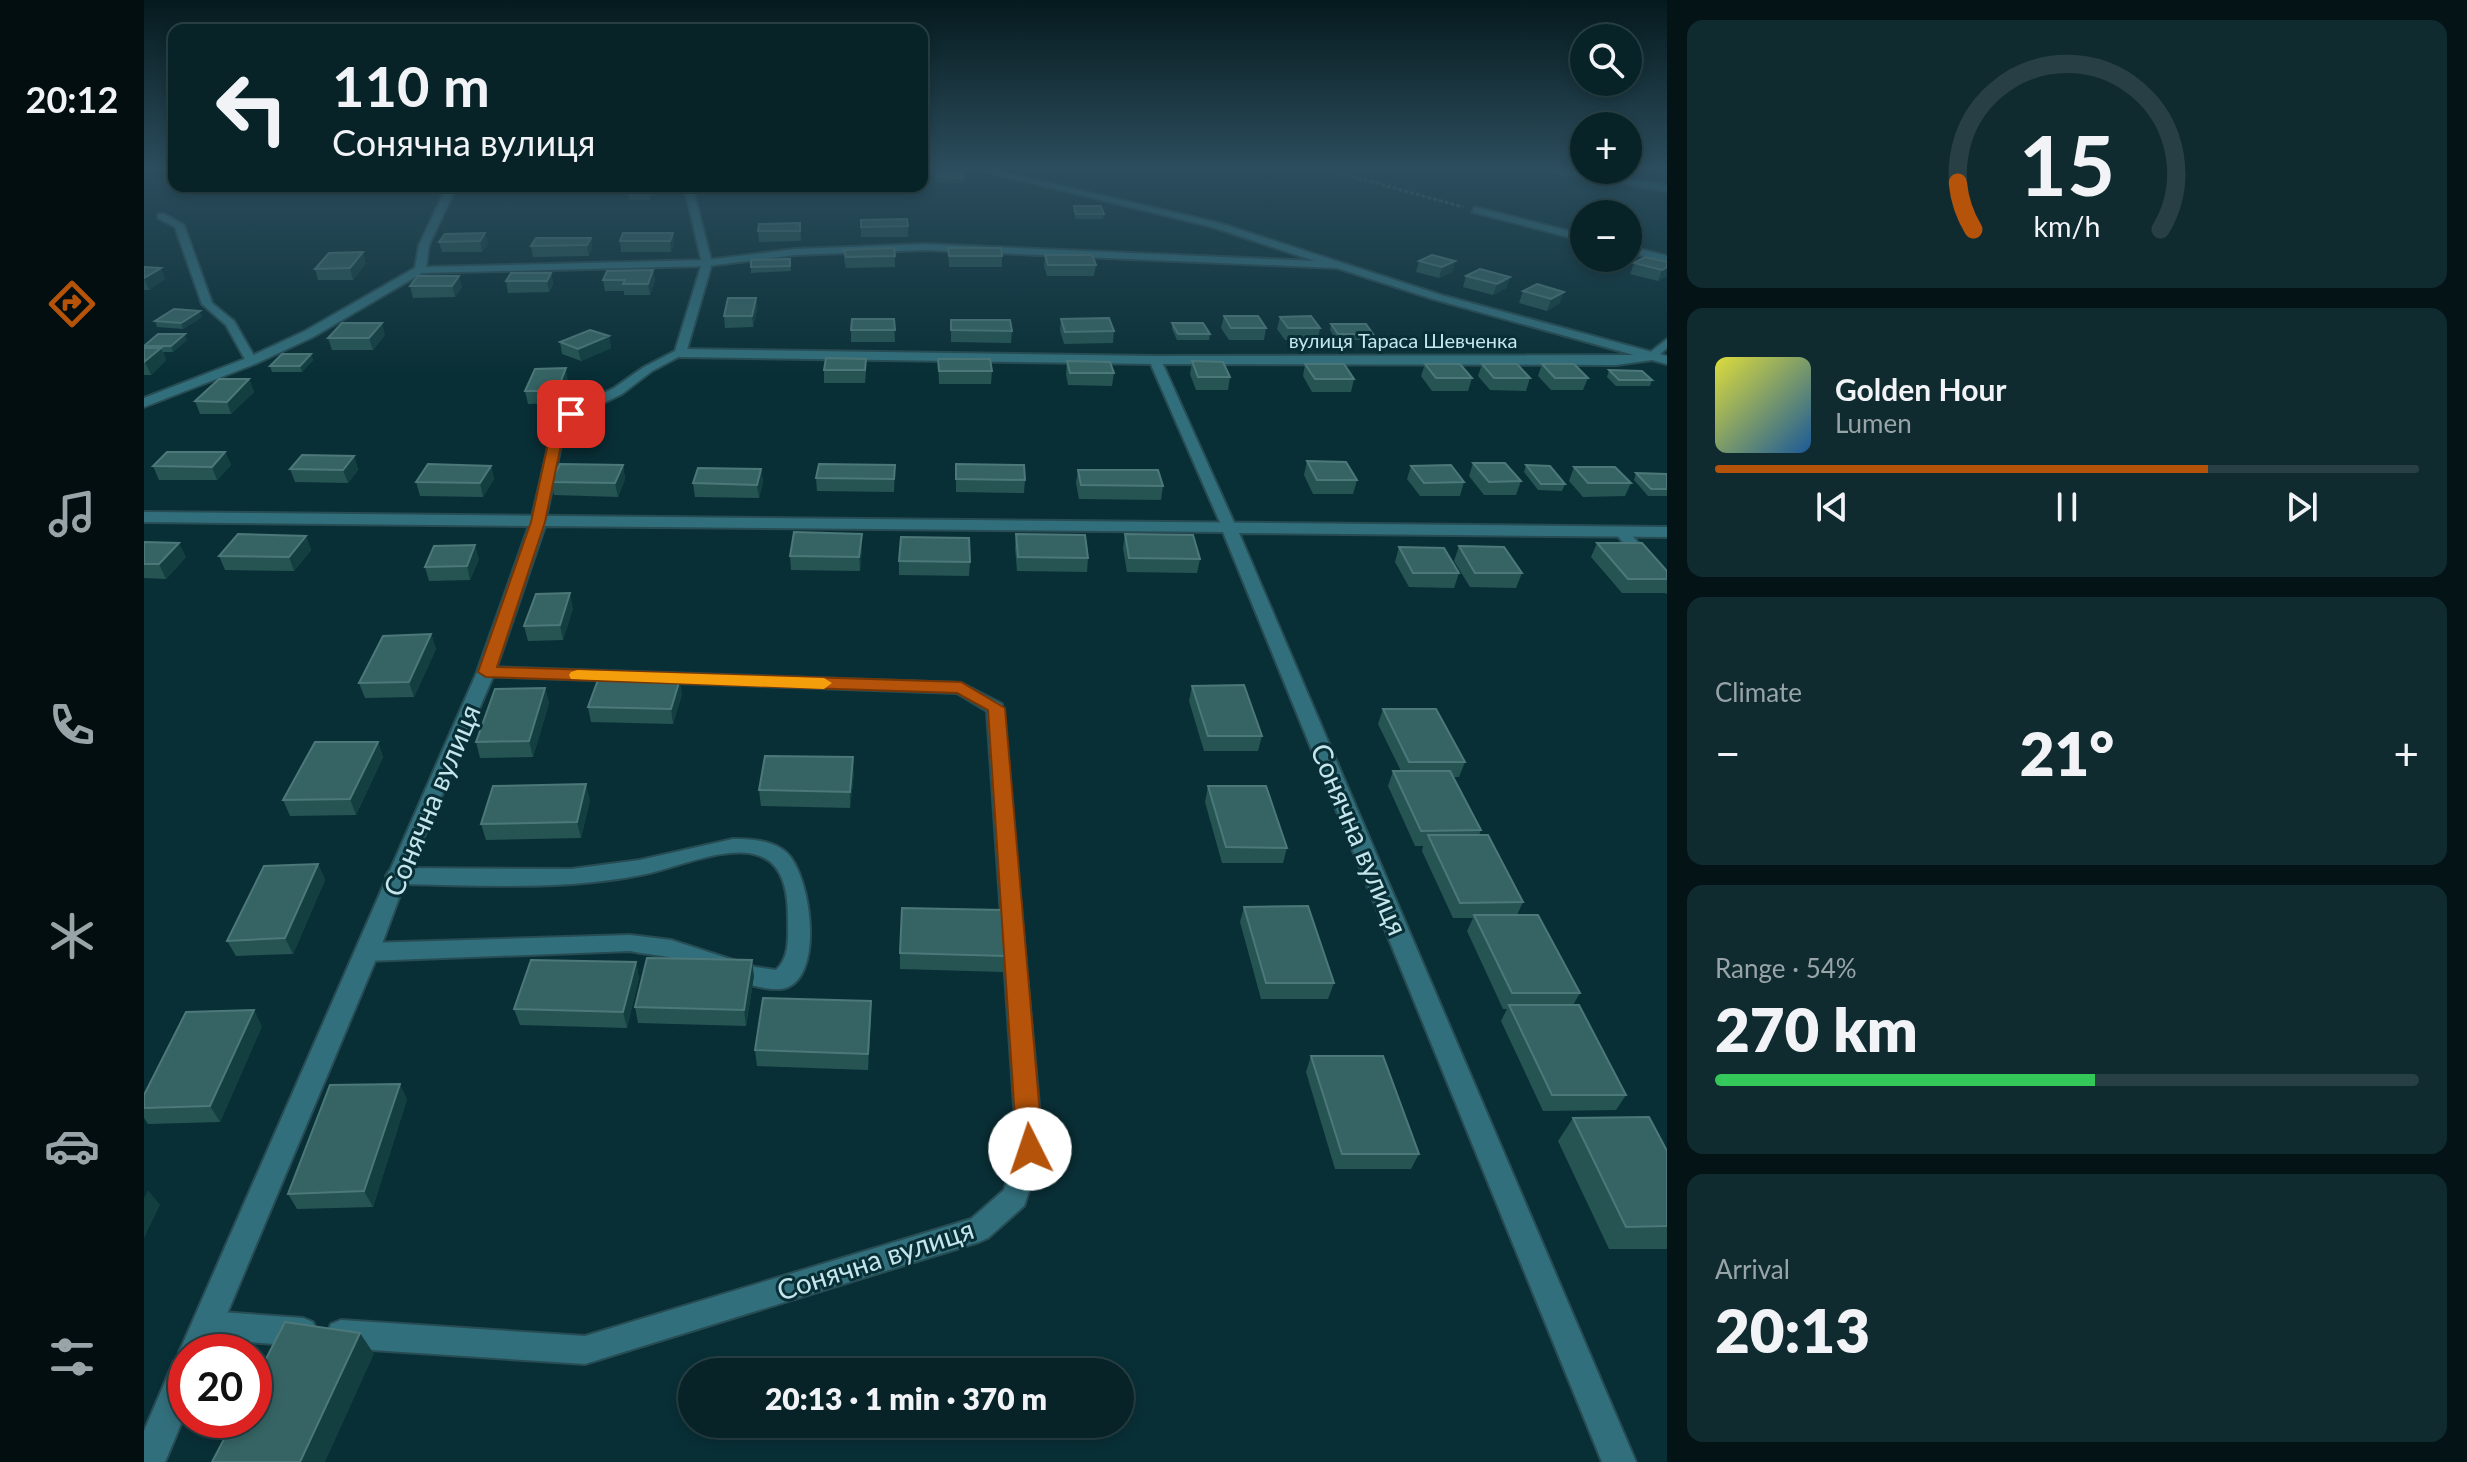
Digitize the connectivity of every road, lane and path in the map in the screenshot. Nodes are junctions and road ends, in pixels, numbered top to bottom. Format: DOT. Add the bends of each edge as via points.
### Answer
graph roads {
  1 [pos="184,238"];
  2 [pos="427,238"];
  3 [pos="701,238"];
  4 [pos="1255,238"];
  5 [pos="1642,253"];
  6 [pos="1667,259"];
  7 [pos="707,263"];
  8 [pos="1337,265"];
  9 [pos="420,270"];
  10 [pos="1667,342"];
  11 [pos="680,353"];
  12 [pos="1652,356"];
  13 [pos="1155,360"];
  14 [pos="1667,360"];
  15 [pos="251,361"];
  16 [pos="144,403"];
  17 [pos="144,517"];
  18 [pos="538,522"];
  19 [pos="1229,527"];
  20 [pos="1621,531"];
  21 [pos="1667,532"];
  22 [pos="1667,587"];
  23 [pos="486,672"];
  24 [pos="396,876"];
  25 [pos="367,952"];
  26 [pos="206,1325"];
  27 [pos="202,1334"];
  28 [pos="168,1415"];
  29 [pos="148,1462"];
  30 [pos="1619,1462"];
  1 -- 15 [label="lane" via="207,304 230,323"];
  2 -- 9 [label="street"];
  3 -- 7 [label="lane"];
  4 -- 8 [label="street, вулиця Тараса Шевченка"];
  5 -- 6 [label="street"];
  7 -- 8 [label="street, вулиця Тараса Шевченка" via="795,252 925,247"];
  7 -- 9 [label="street, вулиця Тараса Шевченка"];
  7 -- 11 [label="lane"];
  8 -- 12 [label="street, вулиця Тараса Шевченка"];
  9 -- 15 [label="street, вулиця Тараса Шевченка"];
  10 -- 12 [label="lane"];
  11 -- 13 [label="street, вулиця Тараса Шевченка"];
  11 -- 18 [label="lane, вулиця Тараса Шевченка" via="571,414 558,430"];
  12 -- 13 [label="street, вулиця Тараса Шевченка" via="1616,361"];
  12 -- 14 [label="street, вулиця Тараса Шевченка"];
  13 -- 19 [label="lane"];
  15 -- 16 [label="street, вулиця Тараса Шевченка"];
  17 -- 18 [label="street"];
  18 -- 19 [label="street"];
  18 -- 23 [label="street, Сонячна вулиця"];
  19 -- 20 [label="street"];
  19 -- 30 [label="street, Сонячна вулиця"];
  20 -- 21 [label="street"];
  20 -- 22 [label="lane"];
  23 -- 24 [label="street, Сонячна вулиця"];
  23 -- 26 [label="lane, Сонячна вулиця" via="961,688 996,708 1030,1149 1015,1197 979,1229 585,1350"];
  24 -- 25 [label="street, Сонячна вулиця"];
  24 -- 25 [label="lane" via="576,878 728,846 753,847 772,851 794,880 800,908 798,953 792,971 780,980 630,943"];
  25 -- 26 [label="street, Сонячна вулиця"];
  26 -- 27 [label="street, Сонячна вулиця"];
  28 -- 29 [label="street"];
}
